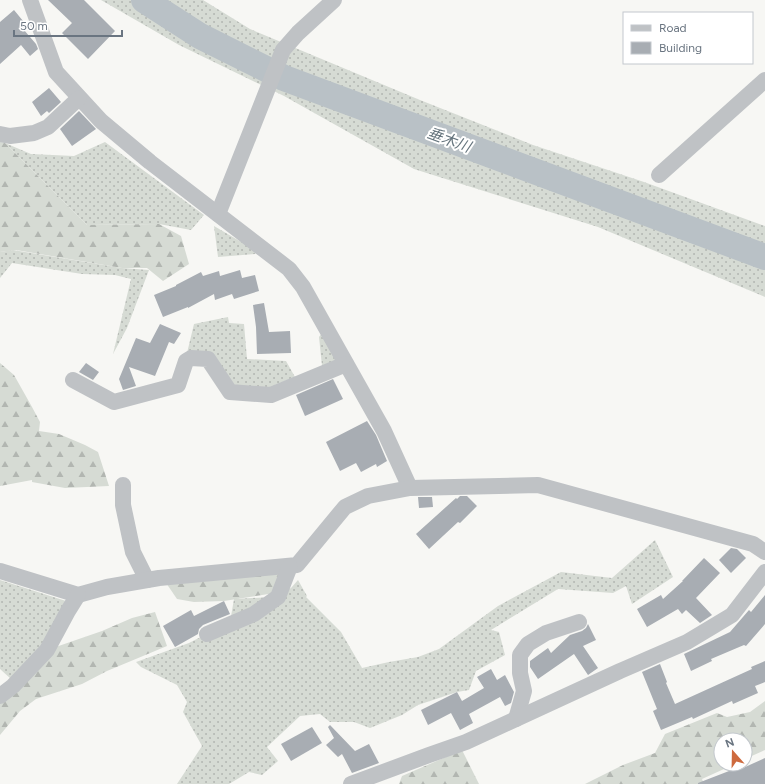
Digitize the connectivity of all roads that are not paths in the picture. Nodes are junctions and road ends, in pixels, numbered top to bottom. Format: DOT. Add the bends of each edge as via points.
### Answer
graph roads {
  1 [pos="30,0"];
  2 [pos="334,0"];
  3 [pos="765,80"];
  4 [pos="80,98"];
  5 [pos="0,134"];
  6 [pos="659,175"];
  7 [pos="218,214"];
  8 [pos="346,364"];
  9 [pos="73,380"];
  10 [pos="123,485"];
  11 [pos="410,488"];
  12 [pos="765,552"];
  13 [pos="290,566"];
  14 [pos="0,571"];
  15 [pos="765,572"];
  16 [pos="147,580"];
  17 [pos="78,595"];
  18 [pos="579,622"];
  19 [pos="207,634"];
  20 [pos="0,696"];
  21 [pos="516,719"];
  22 [pos="351,784"];
  1 -- 4 [label="street" via="56,72"];
  2 -- 7 [label="street" via="283,50"];
  3 -- 6 [label="street"];
  4 -- 5 [label="street" via="48,126 34,133 10,136"];
  4 -- 7 [label="street" via="101,121"];
  7 -- 8 [label="street" via="289,269 303,287"];
  8 -- 9 [label="street" via="271,395 230,392 208,359 192,358 186,361 178,385 114,402"];
  8 -- 11 [label="street" via="384,431"];
  10 -- 16 [label="street" via="123,505 133,552"];
  11 -- 12 [label="street" via="538,485 753,544"];
  11 -- 13 [label="street" via="368,496 345,507 297,565"];
  13 -- 16 [label="street"];
  13 -- 19 [label="street" via="278,597 254,614"];
  14 -- 17 [label="street"];
  15 -- 21 [label="street" via="732,615 687,642"];
  16 -- 17 [label="street"];
  17 -- 20 [label="street" via="47,650"];
  18 -- 21 [label="street" via="546,633 528,644 520,655 524,691"];
  21 -- 22 [label="street" via="466,742"];
}
